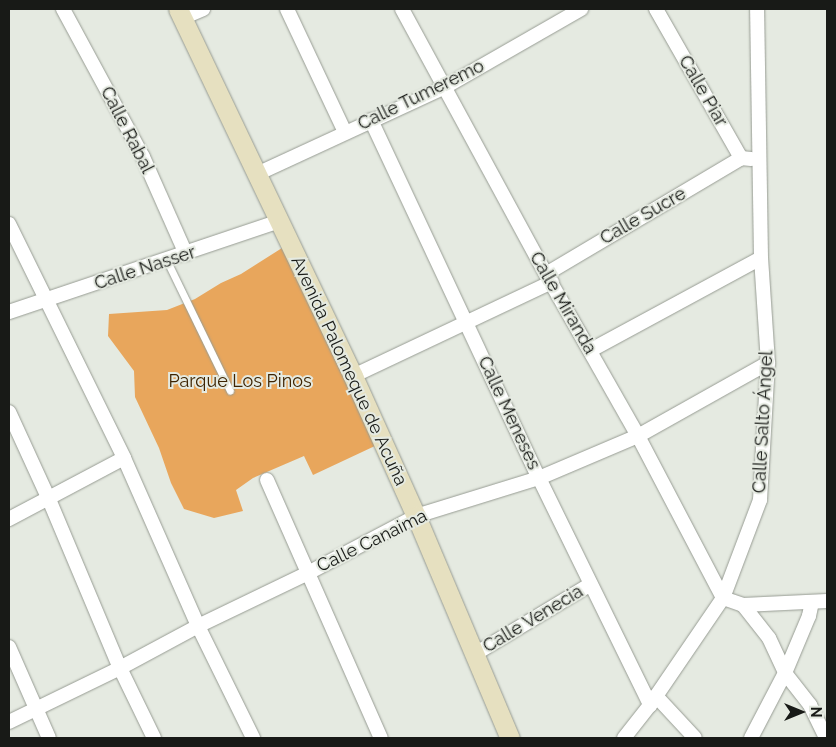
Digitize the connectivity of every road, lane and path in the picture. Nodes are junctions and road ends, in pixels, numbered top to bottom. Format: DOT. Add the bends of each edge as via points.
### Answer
graph roads {
  1 [pos="63,9"];
  2 [pos="203,9"];
  3 [pos="287,9"];
  4 [pos="402,9"];
  5 [pos="581,9"];
  6 [pos="656,9"];
  7 [pos="757,9"];
  8 [pos="180,13"];
  9 [pos="445,87"];
  10 [pos="371,120"];
  11 [pos="345,132"];
  12 [pos="741,158"];
  13 [pos="758,159"];
  14 [pos="257,174"];
  15 [pos="280,221"];
  16 [pos="9,224"];
  17 [pos="186,254"];
  18 [pos="761,258"];
  19 [pos="166,260"];
  20 [pos="549,278"];
  21 [pos="46,300"];
  22 [pos="9,312"];
  23 [pos="467,323"];
  24 [pos="591,350"];
  25 [pos="768,363"];
  26 [pos="353,376"];
  27 [pos="230,391"];
  28 [pos="9,412"];
  29 [pos="638,436"];
  30 [pos="124,458"];
  31 [pos="539,478"];
  32 [pos="266,480"];
  33 [pos="48,497"];
  34 [pos="416,516"];
  35 [pos="9,520"];
  36 [pos="308,573"];
  37 [pos="591,584"];
  38 [pos="723,598"];
  39 [pos="827,601"];
  40 [pos="812,602"];
  41 [pos="742,605"];
  42 [pos="198,626"];
  43 [pos="9,647"];
  44 [pos="475,654"];
  45 [pos="120,668"];
  46 [pos="784,672"];
  47 [pos="653,701"];
  48 [pos="37,709"];
  49 [pos="9,722"];
  50 [pos="49,738"];
  51 [pos="154,738"];
  52 [pos="253,738"];
  53 [pos="382,738"];
  54 [pos="510,738"];
  55 [pos="624,738"];
  56 [pos="694,738"];
  57 [pos="751,738"];
  58 [pos="826,738"];
  1 -- 17 [label="street, Calle Rabal" via="143,157"];
  2 -- 8 [label="street"];
  3 -- 11 [label="street"];
  4 -- 9 [label="street, Calle Miranda"];
  5 -- 9 [label="street, Calle Tumeremo"];
  6 -- 12 [label="street, Calle Piar"];
  7 -- 13 [label="street, Calle Salto Ángel"];
  8 -- 14 [label="street, Avenida Palomeque de Acuña"];
  9 -- 10 [label="street, Calle Tumeremo"];
  9 -- 20 [label="street, Calle Miranda"];
  10 -- 11 [label="street, Calle Tumeremo"];
  10 -- 23 [label="street, Calle Meneses"];
  11 -- 14 [label="street, Calle Tumeremo"];
  12 -- 13 [label="street"];
  12 -- 20 [label="street, Calle Sucre"];
  13 -- 18 [label="street, Calle Salto Ángel"];
  14 -- 15 [label="street, Avenida Palomeque de Acuña"];
  15 -- 17 [label="street, Calle Nasser"];
  15 -- 26 [label="street, Avenida Palomeque de Acuña"];
  16 -- 21 [label="street"];
  17 -- 19 [label="street, Calle Nasser"];
  18 -- 24 [label="street"];
  18 -- 25 [label="street, Calle Salto Ángel"];
  19 -- 21 [label="street, Calle Nasser"];
  19 -- 27 [label="lane"];
  20 -- 23 [label="street, Calle Sucre"];
  20 -- 24 [label="street, Calle Miranda"];
  21 -- 22 [label="street, Calle Nasser"];
  21 -- 30 [label="street"];
  23 -- 26 [label="street, Calle Sucre"];
  23 -- 31 [label="street, Calle Meneses"];
  24 -- 29 [label="street, Calle Miranda"];
  25 -- 29 [label="street, Calle Canaima"];
  25 -- 38 [label="street, Calle Salto Ángel" via="760,500"];
  26 -- 34 [label="street, Avenida Palomeque de Acuña"];
  28 -- 33 [label="street"];
  29 -- 31 [label="street, Calle Canaima"];
  29 -- 38 [label="street, Calle Miranda"];
  30 -- 33 [label="street"];
  30 -- 42 [label="street"];
  31 -- 34 [label="street, Calle Canaima"];
  31 -- 37 [label="street, Calle Meneses"];
  32 -- 36 [label="street"];
  33 -- 35 [label="street"];
  33 -- 45 [label="street"];
  34 -- 36 [label="street, Calle Canaima"];
  34 -- 44 [label="street, Avenida Palomeque de Acuña"];
  36 -- 42 [label="street, Calle Canaima"];
  36 -- 53 [label="street"];
  37 -- 44 [label="street, Calle Venecia"];
  37 -- 47 [label="street, Calle Meneses"];
  38 -- 41 [label="street"];
  38 -- 47 [label="street, Calle Salto Ángel"];
  39 -- 40 [label="street"];
  40 -- 41 [label="street"];
  40 -- 46 [label="street"];
  41 -- 46 [label="street" via="769,638"];
  42 -- 45 [label="street, Calle Canaima"];
  42 -- 52 [label="street"];
  43 -- 48 [label="street"];
  44 -- 54 [label="street, Avenida Palomeque de Acuña"];
  45 -- 48 [label="street, Calle Canaima"];
  45 -- 51 [label="street"];
  46 -- 57 [label="street"];
  46 -- 58 [label="street" via="810,705"];
  47 -- 55 [label="street, Calle Salto Ángel"];
  47 -- 56 [label="street, Calle Meneses"];
  48 -- 49 [label="street, Calle Canaima"];
  48 -- 50 [label="street"];
}
